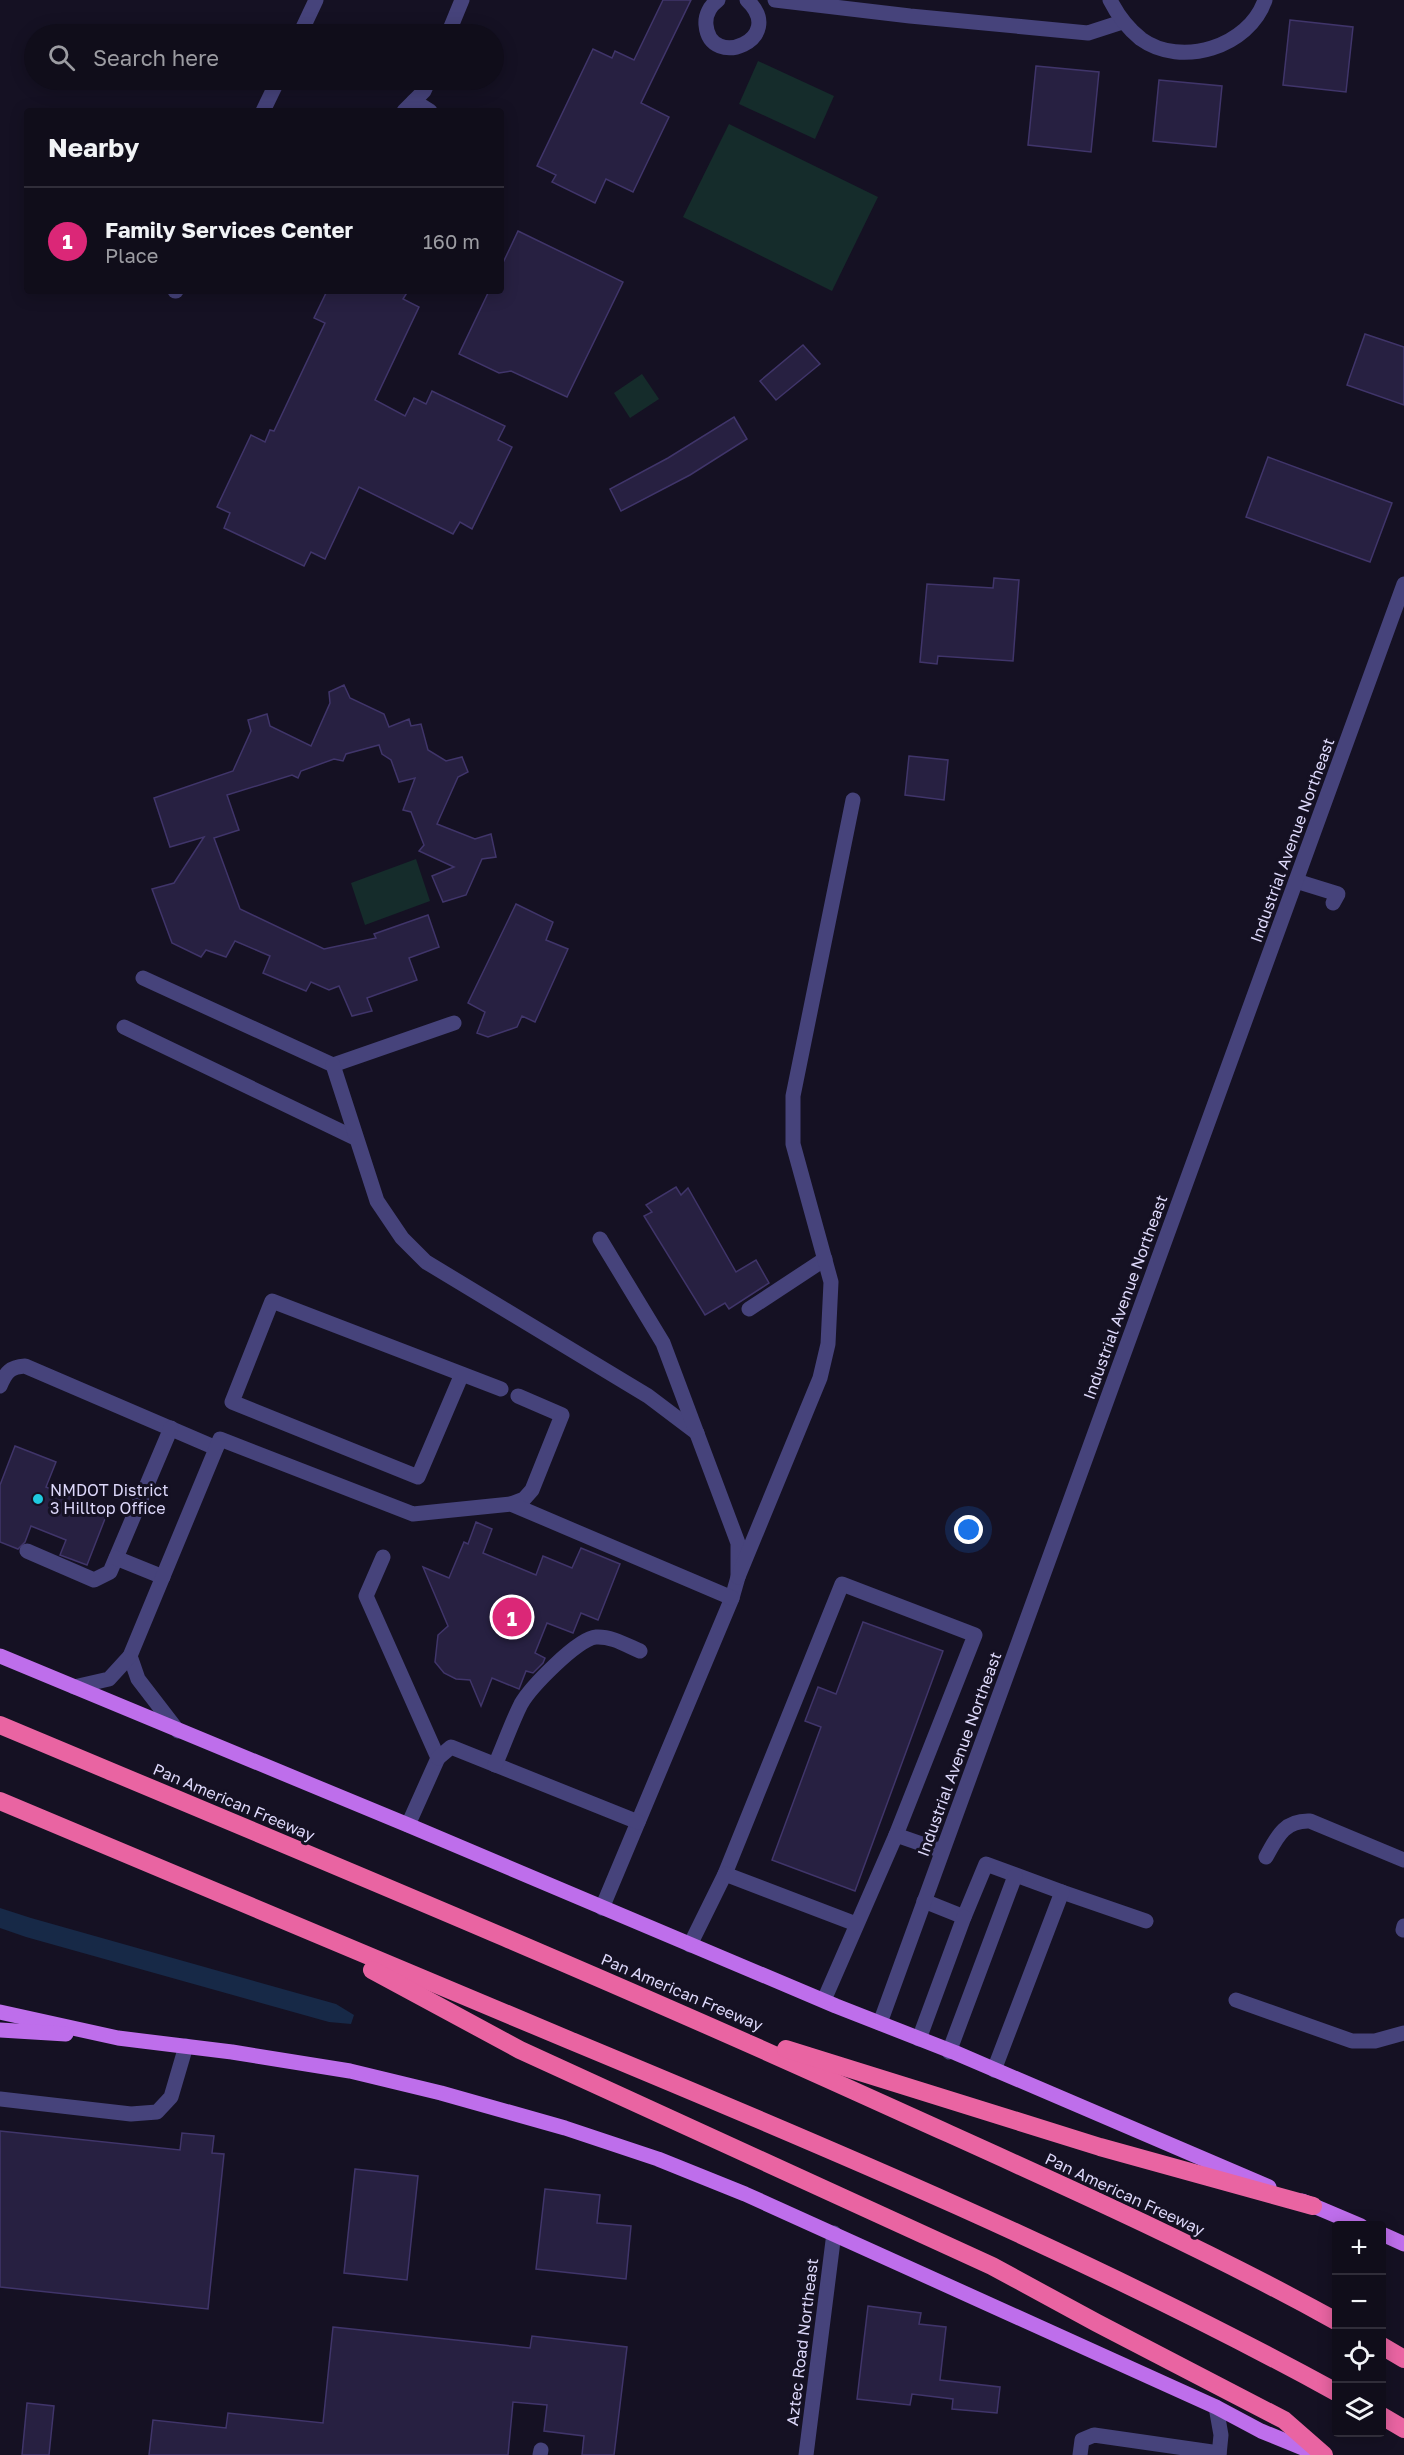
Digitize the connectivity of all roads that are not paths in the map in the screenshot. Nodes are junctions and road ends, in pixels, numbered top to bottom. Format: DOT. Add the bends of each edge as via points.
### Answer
graph roads {
  1 [pos="316,0"];
  2 [pos="462,0"];
  3 [pos="718,0"];
  4 [pos="769,0"];
  5 [pos="775,0"];
  6 [pos="1110,0"];
  7 [pos="1264,0"];
  8 [pos="750,3"];
  9 [pos="851,5"];
  10 [pos="1122,22"];
  11 [pos="305,24"];
  12 [pos="452,24"];
  13 [pos="273,90"];
  14 [pos="424,90"];
  15 [pos="409,106"];
  16 [pos="264,108"];
  17 [pos="1404,584"];
  18 [pos="853,800"];
  19 [pos="1296,881"];
  20 [pos="1333,903"];
  21 [pos="143,978"];
  22 [pos="454,1023"];
  23 [pos="124,1027"];
  24 [pos="333,1065"];
  25 [pos="355,1138"];
  26 [pos="600,1239"];
  27 [pos="825,1259"];
  28 [pos="749,1309"];
  29 [pos="462,1374"];
  30 [pos="2,1377"];
  31 [pos="501,1389"];
  32 [pos="518,1396"];
  33 [pos="171,1428"];
  34 [pos="697,1432"];
  35 [pos="216,1448"];
  36 [pos="511,1504"];
  37 [pos="27,1551"];
  38 [pos="383,1557"];
  39 [pos="116,1558"];
  40 [pos="163,1577"];
  41 [pos="738,1578"];
  42 [pos="732,1598"];
  43 [pos="640,1651"];
  44 [pos="0,1656"];
  45 [pos="130,1656"];
  46 [pos="74,1687"];
  47 [pos="0,1725"];
  48 [pos="178,1731"];
  49 [pos="438,1758"];
  50 [pos="495,1765"];
  51 [pos="0,1801"];
  52 [pos="638,1822"];
  53 [pos="408,1825"];
  54 [pos="896,1834"];
  55 [pos="942,1851"];
  56 [pos="1266,1857"];
  57 [pos="1404,1860"];
  58 [pos="725,1874"];
  59 [pos="1015,1876"];
  60 [pos="1062,1892"];
  61 [pos="924,1901"];
  62 [pos="602,1908"];
  63 [pos="964,1917"];
  64 [pos="1146,1921"];
  65 [pos="286,1923"];
  66 [pos="856,1924"];
  67 [pos="690,1945"];
  68 [pos="824,2000"];
  69 [pos="1236,2000"];
  70 [pos="0,2012"];
  71 [pos="880,2022"];
  72 [pos="707,2023"];
  73 [pos="0,2030"];
  74 [pos="1404,2033"];
  75 [pos="118,2038"];
  76 [pos="919,2039"];
  77 [pos="186,2046"];
  78 [pos="949,2052"];
  79 [pos="993,2070"];
  80 [pos="0,2099"];
  81 [pos="1313,2206"];
  82 [pos="1348,2221"];
  83 [pos="834,2233"];
  84 [pos="1386,2236"];
  85 [pos="1404,2244"];
  86 [pos="1332,2319"];
  87 [pos="1386,2348"];
  88 [pos="1404,2359"];
  89 [pos="1332,2390"];
  90 [pos="1216,2408"];
  91 [pos="1386,2418"];
  92 [pos="1404,2428"];
  93 [pos="1219,2454"];
  94 [pos="806,2455"];
  95 [pos="1080,2455"];
  96 [pos="1322,2455"];
  1 -- 11 [label="street"];
  2 -- 12 [label="street"];
  3 -- 8 [label="street" via="708,10 706,25 715,42 730,48 743,46 755,36 758,20"];
  4 -- 8 [label="street"];
  5 -- 9 [label="street"];
  6 -- 10 [label="street"];
  7 -- 10 [label="street" via="1248,27 1224,44 1198,52 1169,51 1143,40"];
  9 -- 10 [label="street" via="1088,33"];
  13 -- 16 [label="street"];
  14 -- 15 [label="street"];
  17 -- 19 [label="street, Industrial Avenue Northeast"];
  18 -- 27 [label="street" via="793,1096 793,1144"];
  19 -- 20 [label="street" via="1338,894"];
  19 -- 55 [label="street, Industrial Avenue Northeast"];
  21 -- 24 [label="street"];
  22 -- 24 [label="street"];
  23 -- 25 [label="street"];
  24 -- 25 [label="street"];
  25 -- 34 [label="street" via="377,1201 402,1238 426,1262 648,1396"];
  26 -- 34 [label="street" via="663,1343"];
  27 -- 28 [label="street"];
  27 -- 41 [label="street" via="831,1282 828,1344 820,1378"];
  29 -- 29 [label="street" via="272,1301 232,1402 418,1478"];
  29 -- 31 [label="street"];
  30 -- 33 [label="street" via="14,1367 25,1366"];
  32 -- 36 [label="street" via="562,1415 532,1490 524,1500"];
  33 -- 35 [label="street"];
  33 -- 39 [label="street"];
  34 -- 41 [label="street" via="738,1543"];
  35 -- 36 [label="street" via="220,1439 413,1514"];
  35 -- 40 [label="street"];
  36 -- 42 [label="street"];
  37 -- 39 [label="street" via="94,1580 110,1572"];
  38 -- 49 [label="street" via="366,1596"];
  39 -- 40 [label="street"];
  40 -- 45 [label="street"];
  41 -- 42 [label="street"];
  42 -- 52 [label="street"];
  43 -- 50 [label="street" via="612,1639 586,1638 522,1702"];
  44 -- 46 [label="main road"];
  45 -- 46 [label="street" via="109,1679"];
  45 -- 48 [label="street" via="138,1679"];
  46 -- 48 [label="main road"];
  47 -- 72 [label="highway, Pan American Freeway"];
  48 -- 53 [label="main road"];
  49 -- 50 [label="street" via="451,1747"];
  49 -- 53 [label="street"];
  50 -- 52 [label="street"];
  51 -- 65 [label="highway"];
  52 -- 62 [label="street"];
  53 -- 62 [label="main road"];
  54 -- 55 [label="street"];
  54 -- 58 [label="street" via="975,1635 842,1584"];
  54 -- 66 [label="street"];
  55 -- 61 [label="street, Industrial Avenue Northeast"];
  56 -- 57 [label="street" via="1285,1827 1310,1821"];
  58 -- 66 [label="street"];
  58 -- 67 [label="street"];
  59 -- 60 [label="street"];
  59 -- 63 [label="street" via="986,1864"];
  59 -- 78 [label="street"];
  60 -- 64 [label="street"];
  60 -- 79 [label="street"];
  61 -- 63 [label="street"];
  61 -- 71 [label="street, Industrial Avenue Northeast"];
  62 -- 67 [label="main road"];
  63 -- 76 [label="street"];
  65 -- 89 [label="highway" via="1012,2229 1233,2336"];
  65 -- 96 [label="highway" via="520,2050 992,2266 1284,2420"];
  66 -- 68 [label="street"];
  67 -- 68 [label="main road"];
  68 -- 71 [label="main road"];
  69 -- 74 [label="street" via="1352,2041 1366,2043"];
  70 -- 75 [label="main road"];
  71 -- 76 [label="main road"];
  72 -- 81 [label="highway" via="1100,2147"];
  72 -- 86 [label="highway, Pan American Freeway" via="1011,2161 1261,2280"];
  73 -- 75 [label="main road"];
  75 -- 77 [label="main road"];
  76 -- 78 [label="main road"];
  77 -- 80 [label="street" via="171,2097 157,2112 131,2114"];
  77 -- 83 [label="main road" via="350,2071 554,2125 658,2159"];
  78 -- 79 [label="main road"];
  79 -- 81 [label="main road"];
  81 -- 82 [label="main road"];
  83 -- 90 [label="main road"];
  83 -- 94 [label="street, Aztec Road Northeast"];
  84 -- 85 [label="main road"];
  87 -- 88 [label="highway"];
  90 -- 93 [label="street" via="1221,2435"];
  90 -- 96 [label="main road"];
  91 -- 92 [label="highway"];
  93 -- 95 [label="street" via="1094,2435 1082,2440"];
}
